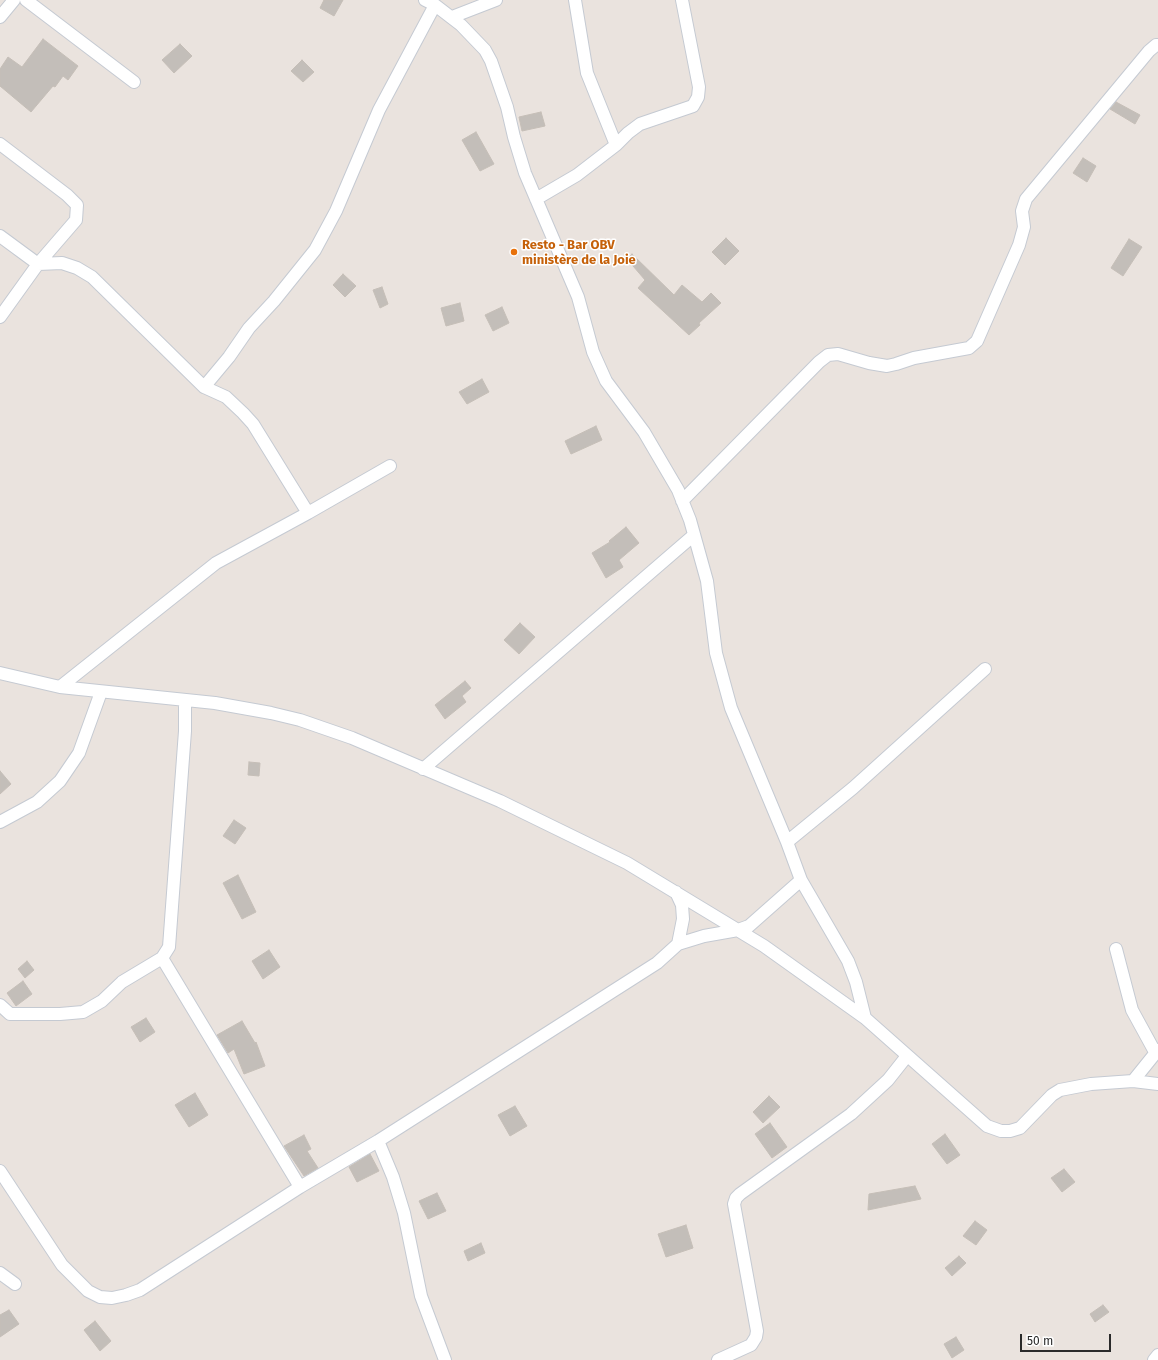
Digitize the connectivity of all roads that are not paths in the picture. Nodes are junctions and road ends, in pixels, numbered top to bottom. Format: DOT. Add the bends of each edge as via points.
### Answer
graph roads {
  1 [pos="14,0"];
  2 [pos="26,0"];
  3 [pos="496,0"];
  4 [pos="575,0"];
  5 [pos="682,0"];
  6 [pos="430,2"];
  7 [pos="0,17"];
  8 [pos="452,17"];
  9 [pos="1158,45"];
  10 [pos="134,82"];
  11 [pos="0,144"];
  12 [pos="616,146"];
  13 [pos="536,199"];
  14 [pos="0,236"];
  15 [pos="38,264"];
  16 [pos="0,317"];
  17 [pos="204,387"];
  18 [pos="390,466"];
  19 [pos="682,501"];
  20 [pos="308,513"];
  21 [pos="694,535"];
  22 [pos="985,669"];
  23 [pos="0,673"];
  24 [pos="60,687"];
  25 [pos="101,692"];
  26 [pos="185,700"];
  27 [pos="423,769"];
  28 [pos="0,822"];
  29 [pos="787,842"];
  30 [pos="801,880"];
  31 [pos="675,891"];
  32 [pos="738,930"];
  33 [pos="678,944"];
  34 [pos="1116,949"];
  35 [pos="162,958"];
  36 [pos="0,1005"];
  37 [pos="865,1018"];
  38 [pos="1157,1051"];
  39 [pos="907,1056"];
  40 [pos="1133,1081"];
  41 [pos="1158,1084"];
  42 [pos="378,1140"];
  43 [pos="0,1171"];
  44 [pos="300,1187"];
  45 [pos="0,1273"];
  46 [pos="15,1284"];
  47 [pos="1158,1355"];
  48 [pos="445,1360"];
  49 [pos="718,1360"];
  50 [pos="1154,1360"];
  1 -- 7 [label="street"];
  2 -- 10 [label="street"];
  3 -- 8 [label="street"];
  4 -- 12 [label="street" via="587,73"];
  5 -- 12 [label="street" via="699,87 698,97 693,106 640,124"];
  6 -- 8 [label="street"];
  6 -- 17 [label="street" via="379,110 336,211 315,250 249,328"];
  8 -- 13 [label="street" via="485,50 491,61 525,173"];
  9 -- 19 [label="street" via="1149,51 1026,199 1022,211 1024,227 1019,245 977,341 969,348 886,366 838,354 828,355"];
  11 -- 15 [label="street" via="68,195 77,205 76,220"];
  12 -- 13 [label="street" via="577,176"];
  13 -- 19 [label="street" via="578,297 593,352 606,381 644,432"];
  14 -- 15 [label="street"];
  15 -- 16 [label="street"];
  15 -- 17 [label="street" via="62,263 92,277"];
  17 -- 20 [label="street" via="226,397 253,424"];
  18 -- 20 [label="street"];
  19 -- 21 [label="street"];
  20 -- 24 [label="street" via="216,563"];
  21 -- 27 [label="street"];
  21 -- 29 [label="street" via="707,581 716,653 731,708"];
  22 -- 29 [label="street" via="853,788"];
  23 -- 24 [label="street"];
  24 -- 25 [label="street"];
  25 -- 26 [label="street"];
  25 -- 28 [label="street" via="80,753 60,781 37,802"];
  26 -- 27 [label="street" via="214,703 300,720 352,738"];
  26 -- 35 [label="street" via="186,731 168,947"];
  27 -- 31 [label="street" via="500,801 627,863"];
  29 -- 30 [label="street"];
  30 -- 32 [label="street" via="750,926"];
  30 -- 37 [label="street" via="848,961"];
  31 -- 32 [label="street"];
  31 -- 33 [label="street" via="682,905 683,919"];
  32 -- 33 [label="street"];
  32 -- 37 [label="street"];
  33 -- 42 [label="street" via="657,963"];
  34 -- 38 [label="street" via="1132,1010"];
  35 -- 36 [label="street" via="122,982 102,1001 83,1012 10,1014"];
  35 -- 44 [label="street"];
  37 -- 39 [label="street"];
  38 -- 40 [label="street"];
  39 -- 40 [label="street" via="987,1126 1001,1131 1020,1128 1060,1090 1091,1084"];
  39 -- 49 [label="street" via="888,1080 851,1114 736,1198 734,1204 757,1331 751,1345"];
  40 -- 41 [label="street"];
  42 -- 44 [label="street"];
  42 -- 48 [label="street" via="404,1213 421,1296"];
  43 -- 44 [label="street" via="62,1264 88,1291 100,1297 112,1298 140,1290"];
  45 -- 46 [label="street"];
  47 -- 50 [label="street"];
}
